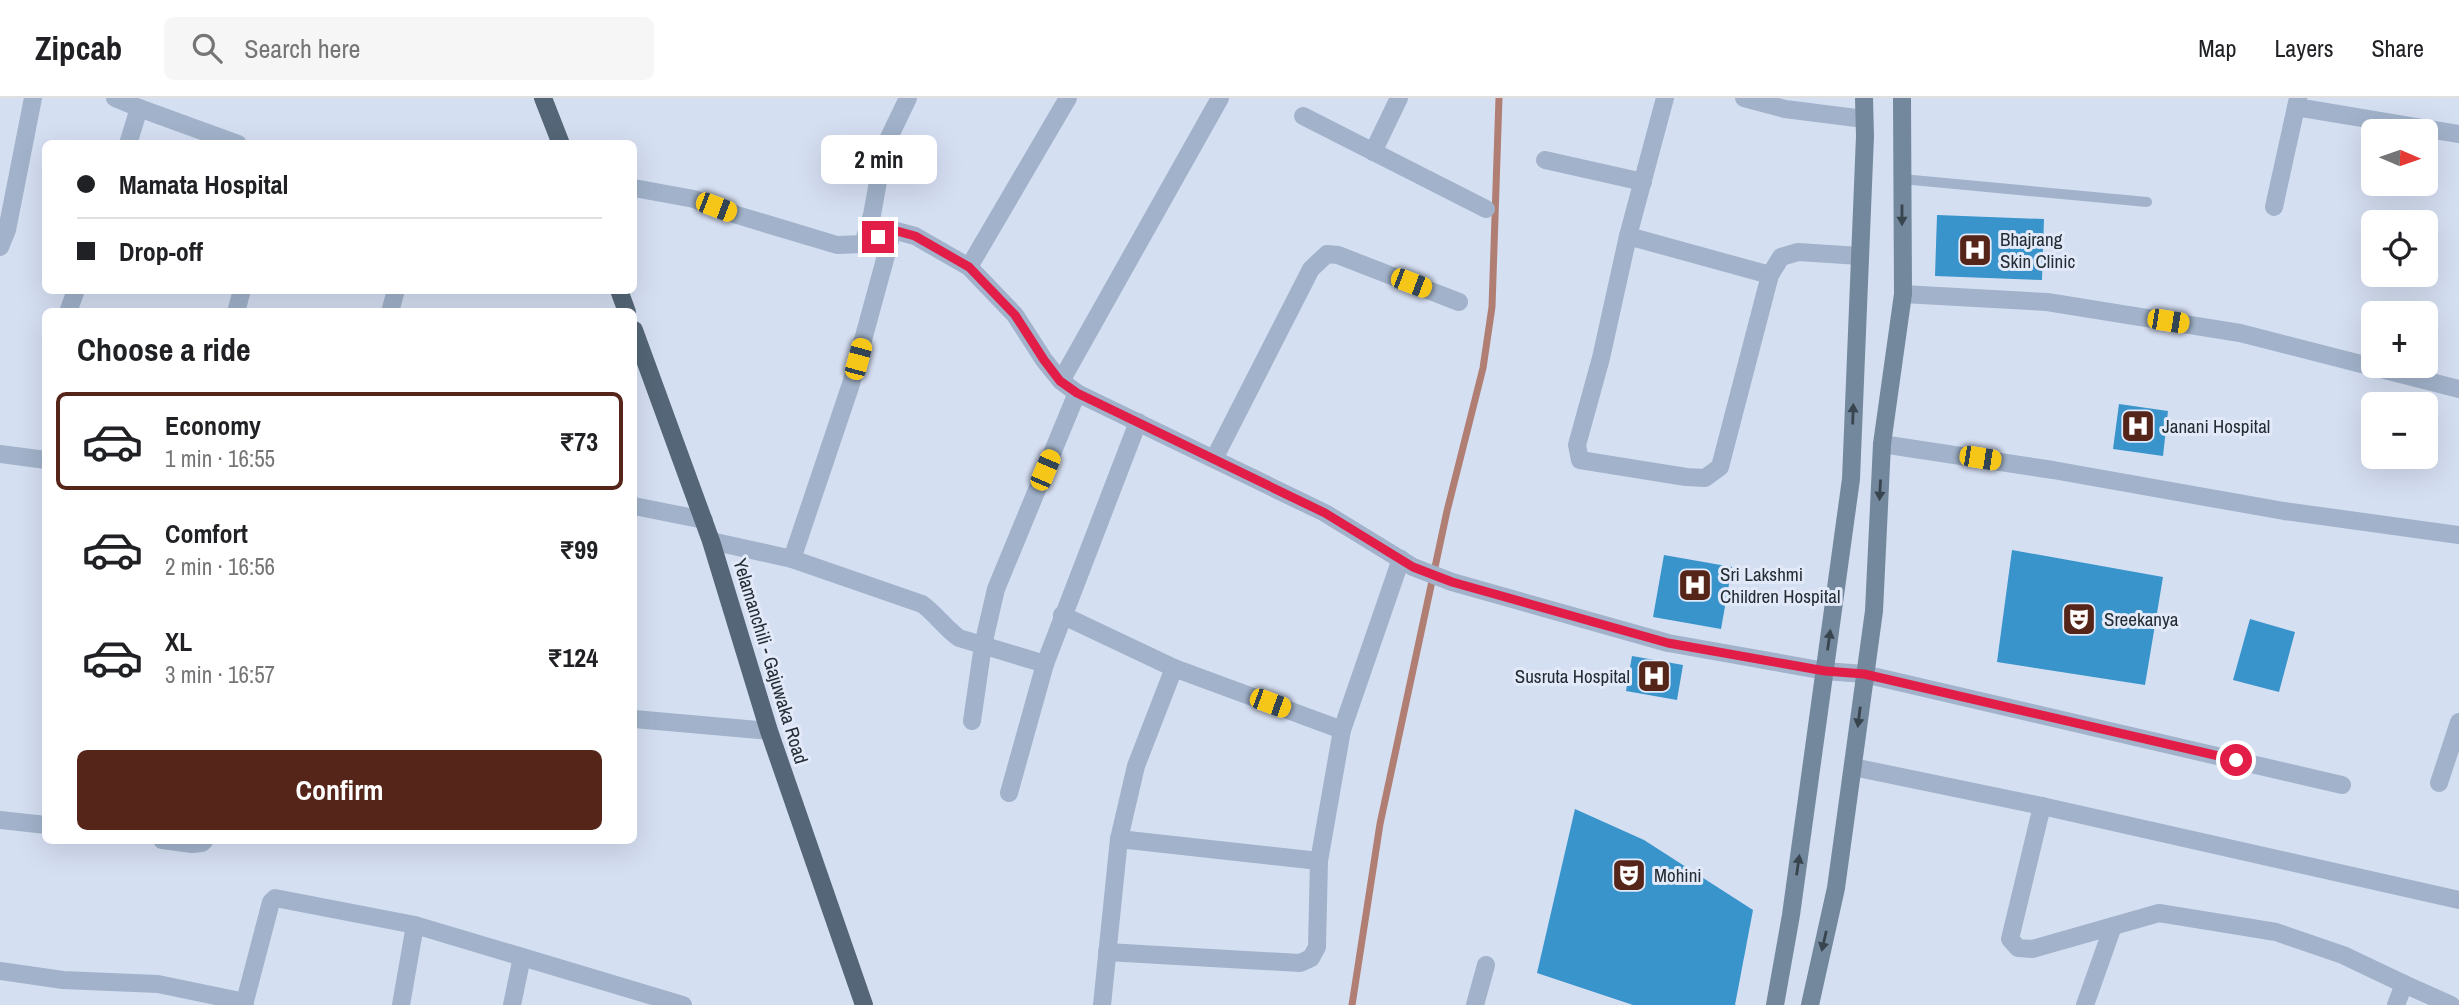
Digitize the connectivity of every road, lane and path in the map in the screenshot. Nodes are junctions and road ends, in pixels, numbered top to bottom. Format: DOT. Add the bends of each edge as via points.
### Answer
graph roads {
  1 [pos="33,98"];
  2 [pos="115,98"];
  3 [pos="543,98"];
  4 [pos="908,98"];
  5 [pos="1068,98"];
  6 [pos="1220,98"];
  7 [pos="1399,98"];
  8 [pos="1665,98"];
  9 [pos="1744,98"];
  10 [pos="1864,98"];
  11 [pos="1902,98"];
  12 [pos="2297,103"];
  13 [pos="139,107"];
  14 [pos="1303,116"];
  15 [pos="1864,119"];
  16 [pos="2459,134"];
  17 [pos="129,140"];
  18 [pos="227,140"];
  19 [pos="559,140"];
  20 [pos="1373,152"];
  21 [pos="1545,160"];
  22 [pos="1902,179"];
  23 [pos="1643,182"];
  24 [pos="637,189"];
  25 [pos="2147,202"];
  26 [pos="2274,207"];
  27 [pos="1486,209"];
  28 [pos="893,230"];
  29 [pos="1628,236"];
  30 [pos="863,244"];
  31 [pos="0,247"];
  32 [pos="1860,256"];
  33 [pos="969,267"];
  34 [pos="1770,275"];
  35 [pos="1903,294"];
  36 [pos="1459,302"];
  37 [pos="637,338"];
  38 [pos="1060,381"];
  39 [pos="2459,389"];
  40 [pos="1077,393"];
  41 [pos="1138,422"];
  42 [pos="1882,444"];
  43 [pos="0,454"];
  44 [pos="42,459"];
  45 [pos="1214,459"];
  46 [pos="637,507"];
  47 [pos="704,520"];
  48 [pos="2459,535"];
  49 [pos="711,541"];
  50 [pos="792,559"];
  51 [pos="1407,563"];
  52 [pos="1062,615"];
  53 [pos="983,645"];
  54 [pos="1045,664"];
  55 [pos="1174,668"];
  56 [pos="1825,671"];
  57 [pos="1864,674"];
  58 [pos="637,719"];
  59 [pos="972,721"];
  60 [pos="2459,722"];
  61 [pos="1342,730"];
  62 [pos="769,731"];
  63 [pos="1853,768"];
  64 [pos="2440,783"];
  65 [pos="2342,785"];
  66 [pos="1009,793"];
  67 [pos="2042,806"];
  68 [pos="0,820"];
  69 [pos="42,825"];
  70 [pos="1119,839"];
  71 [pos="1319,861"];
  72 [pos="2459,900"];
  73 [pos="415,925"];
  74 [pos="2113,926"];
  75 [pos="1107,952"];
  76 [pos="522,957"];
  77 [pos="1486,965"];
  78 [pos="0,971"];
  79 [pos="2404,984"];
  80 [pos="629,998"];
  81 [pos="244,1004"];
  82 [pos="401,1005"];
  83 [pos="512,1005"];
  84 [pos="683,1005"];
  85 [pos="864,1005"];
  86 [pos="1102,1005"];
  87 [pos="1475,1005"];
  88 [pos="1775,1005"];
  89 [pos="1810,1005"];
  90 [pos="2085,1005"];
  91 [pos="2396,1005"];
  92 [pos="2451,1005"];
  1 -- 31 [label="street"];
  2 -- 13 [label="street"];
  3 -- 19 [label="main road"];
  4 -- 30 [label="street" via="884,148"];
  5 -- 33 [label="street"];
  6 -- 38 [label="street"];
  7 -- 20 [label="street"];
  8 -- 23 [label="street"];
  9 -- 15 [label="street" via="1785,109"];
  10 -- 15 [label="main road"];
  11 -- 22 [label="main road"];
  12 -- 16 [label="street"];
  12 -- 26 [label="street"];
  13 -- 17 [label="street"];
  13 -- 18 [label="street"];
  14 -- 20 [label="street"];
  15 -- 32 [label="main road"];
  20 -- 27 [label="street"];
  21 -- 23 [label="street"];
  22 -- 25 [label="lane"];
  22 -- 35 [label="main road, one-way"];
  23 -- 29 [label="street"];
  24 -- 30 [label="street" via="694,199 837,245"];
  28 -- 30 [label="street"];
  28 -- 33 [label="street" via="915,236"];
  28 -- 50 [label="street" via="851,384"];
  29 -- 34 [label="street"];
  29 -- 34 [label="street" via="1577,445 1580,460 1705,478 1720,467"];
  32 -- 34 [label="street" via="1798,252 1781,257"];
  56 -- 32 [label="main road, one-way" via="1851,479"];
  33 -- 38 [label="street" via="1015,315"];
  35 -- 39 [label="street" via="2047,302 2241,333"];
  35 -- 42 [label="main road"];
  36 -- 45 [label="street" via="1327,254 1311,269"];
  37 -- 47 [label="main road, Yelamanchili - Gajuwaka Road"];
  38 -- 40 [label="street"];
  40 -- 41 [label="street"];
  40 -- 53 [label="street" via="1002,573"];
  41 -- 45 [label="street"];
  41 -- 52 [label="street"];
  42 -- 48 [label="street" via="2284,511"];
  42 -- 57 [label="main road, one-way" via="1874,611"];
  43 -- 44 [label="street"];
  45 -- 51 [label="street" via="1325,513"];
  46 -- 47 [label="street"];
  47 -- 49 [label="main road, Yelamanchili - Gajuwaka Road"];
  49 -- 50 [label="street"];
  49 -- 62 [label="main road, Yelamanchili - Gajuwaka Road"];
  50 -- 53 [label="street" via="922,604 947,630"];
  51 -- 56 [label="street" via="1452,582 1668,643"];
  51 -- 61 [label="street"];
  52 -- 54 [label="street"];
  52 -- 55 [label="street"];
  53 -- 54 [label="street"];
  53 -- 59 [label="street"];
  54 -- 66 [label="street"];
  55 -- 61 [label="street"];
  55 -- 70 [label="street" via="1136,766"];
  56 -- 57 [label="street"];
  88 -- 56 [label="main road, one-way"];
  57 -- 63 [label="main road, one-way"];
  57 -- 65 [label="street"];
  58 -- 62 [label="street"];
  60 -- 64 [label="street"];
  61 -- 71 [label="street"];
  62 -- 85 [label="main road, Yelamanchili - Gajuwaka Road"];
  63 -- 67 [label="street"];
  63 -- 89 [label="main road, one-way" via="1836,888"];
  67 -- 72 [label="street"];
  67 -- 74 [label="street" via="2010,939 2018,948 2032,949"];
  68 -- 69 [label="street"];
  70 -- 71 [label="street"];
  70 -- 75 [label="street"];
  71 -- 75 [label="street" via="1317,947 1311,958 1300,962"];
  73 -- 76 [label="street"];
  73 -- 81 [label="street" via="275,898"];
  73 -- 82 [label="street"];
  74 -- 79 [label="street" via="2159,913 2276,932 2343,955"];
  74 -- 90 [label="street"];
  75 -- 86 [label="street"];
  76 -- 80 [label="street"];
  76 -- 83 [label="street"];
  77 -- 87 [label="street"];
  78 -- 81 [label="street" via="63,980 158,984"];
  79 -- 91 [label="street"];
  79 -- 92 [label="street"];
  80 -- 84 [label="street"];
}
